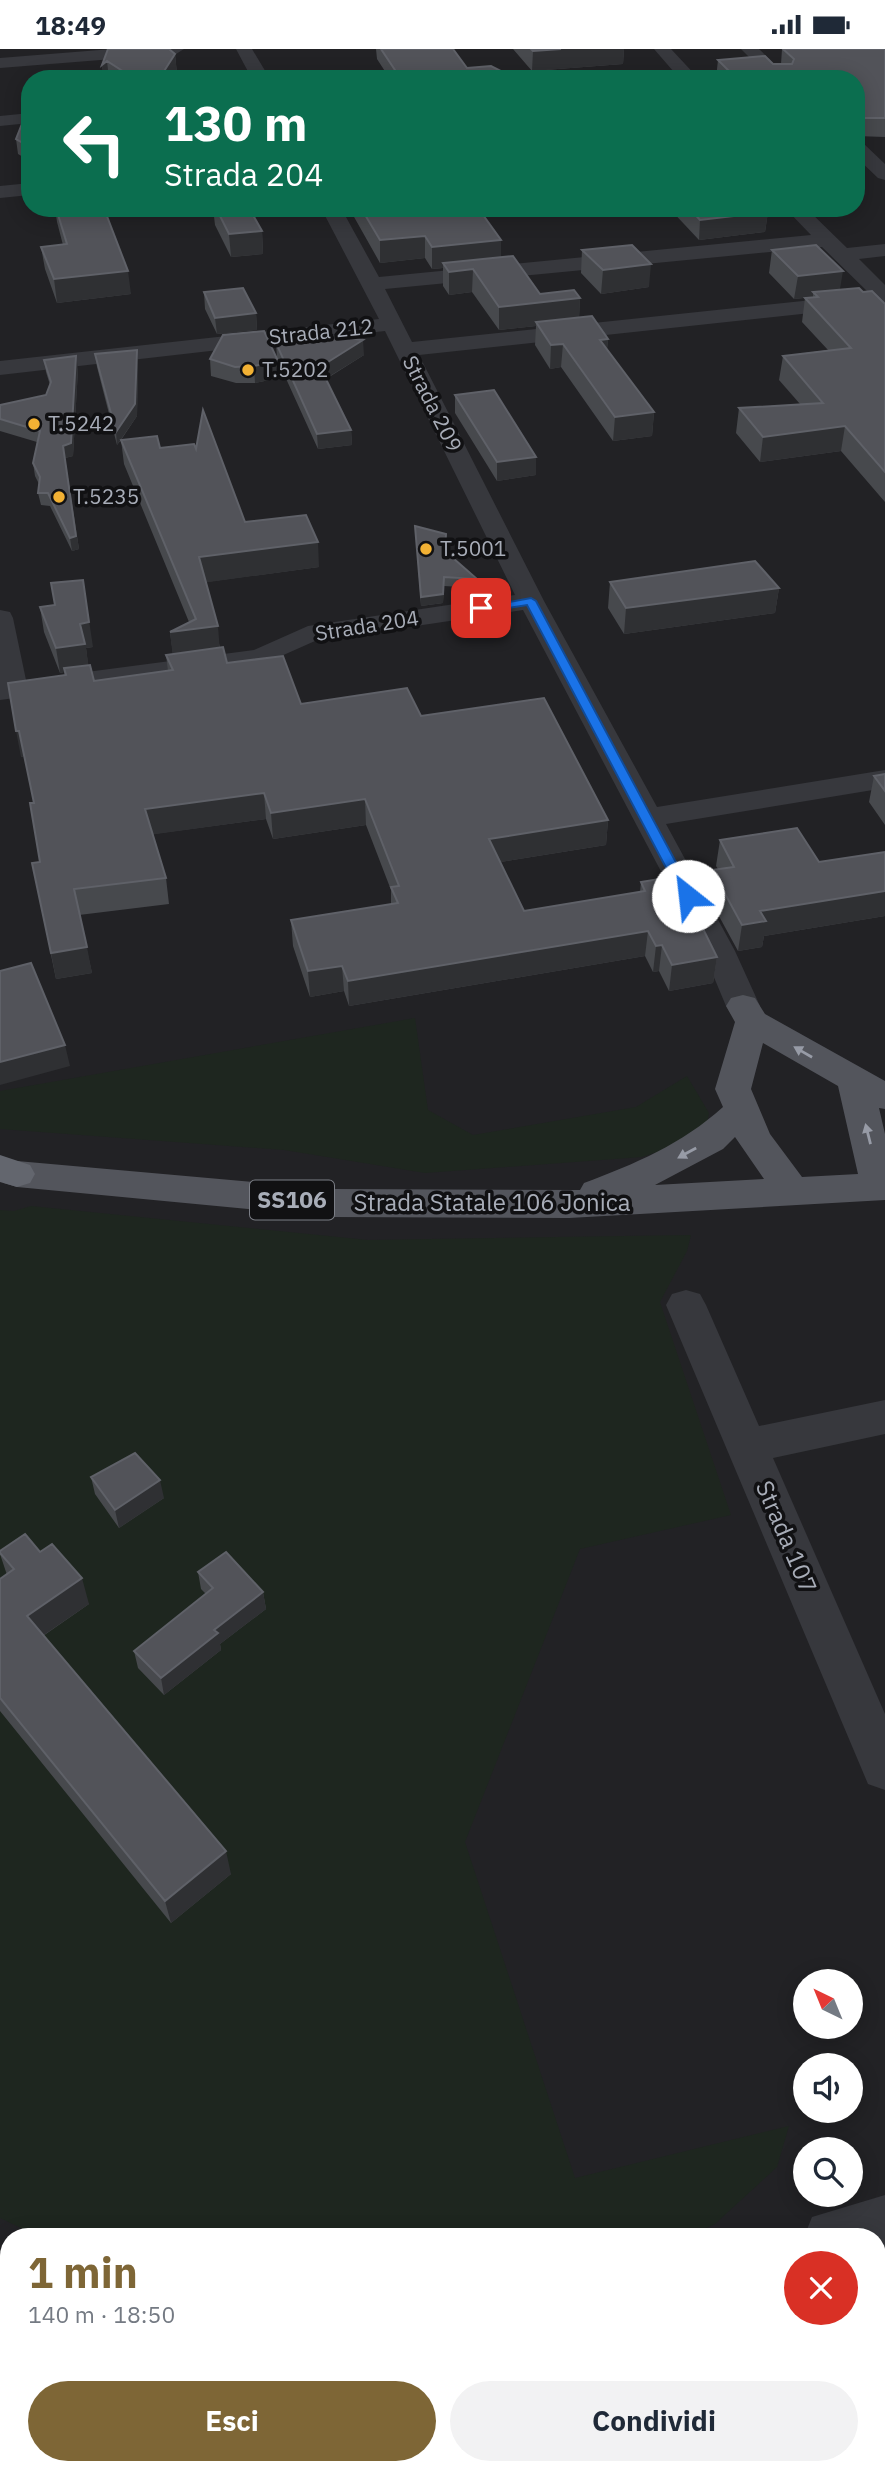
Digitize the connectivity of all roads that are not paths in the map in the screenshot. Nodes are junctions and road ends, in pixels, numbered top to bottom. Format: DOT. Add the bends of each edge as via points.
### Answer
graph roads {
  1 [pos="176,49"];
  2 [pos="244,49"];
  3 [pos="662,49"];
  4 [pos="749,49"];
  5 [pos="0,63"];
  6 [pos="256,70"];
  7 [pos="682,70"];
  8 [pos="771,70"];
  9 [pos="21,119"];
  10 [pos="0,121"];
  11 [pos="885,149"];
  12 [pos="865,150"];
  13 [pos="865,157"];
  14 [pos="885,174"];
  15 [pos="21,190"];
  16 [pos="0,192"];
  17 [pos="336,217"];
  18 [pos="804,217"];
  19 [pos="827,240"];
  20 [pos="885,250"];
  21 [pos="843,255"];
  22 [pos="372,284"];
  23 [pos="885,298"];
  24 [pos="391,324"];
  25 [pos="404,350"];
  26 [pos="0,368"];
  27 [pos="531,601"];
  28 [pos="0,618"];
  29 [pos="7,691"];
  30 [pos="885,779"];
  31 [pos="647,818"];
  32 [pos="748,1014"];
  33 [pos="870,1090"];
  34 [pos="741,1111"];
  35 [pos="6,1172"];
  36 [pos="882,1187"];
  37 [pos="793,1193"];
  38 [pos="569,1204"];
  39 [pos="687,1305"];
  40 [pos="885,1417"];
  41 [pos="747,1446"];
  42 [pos="885,1769"];
  43 [pos="885,2223"];
  44 [pos="866,2228"];
  1 -- 5 [label="lane"];
  2 -- 6 [label="lane"];
  3 -- 7 [label="lane"];
  4 -- 8 [label="lane"];
  9 -- 10 [label="lane"];
  11 -- 12 [label="lane"];
  13 -- 14 [label="lane"];
  15 -- 16 [label="lane"];
  17 -- 22 [label="lane, Strada 209"];
  18 -- 19 [label="lane"];
  19 -- 21 [label="lane"];
  19 -- 22 [label="lane"];
  20 -- 21 [label="lane"];
  21 -- 23 [label="lane"];
  22 -- 24 [label="lane, Strada 209"];
  23 -- 25 [label="lane"];
  24 -- 25 [label="lane, Strada 209"];
  24 -- 26 [label="lane, Strada 212"];
  25 -- 27 [label="lane, Strada 209"];
  27 -- 29 [label="lane, Strada 204" via="308,634 261,657"];
  27 -- 31 [label="lane, Strada 209"];
  28 -- 29 [label="lane"];
  30 -- 31 [label="lane"];
  31 -- 32 [label="lane, Strada 209"];
  33 -- 32 [label="main road, one-way"];
  32 -- 34 [label="main road" via="733,1089"];
  36 -- 33 [label="main road, one-way"];
  34 -- 37 [label="main road" via="754,1139"];
  34 -- 38 [label="main road, one-way" via="710,1140 650,1173"];
  35 -- 38 [label="main road, Strada Statale 106 Jonica / SS106" via="331,1203"];
  36 -- 37 [label="main road, Strada Statale 106 Jonica / SS106"];
  37 -- 38 [label="main road, Strada Statale 106 Jonica / SS106"];
  39 -- 41 [label="lane, Strada 107"];
  40 -- 41 [label="lane"];
  41 -- 42 [label="lane, Strada 107"];
  43 -- 44 [label="lane"];
}
